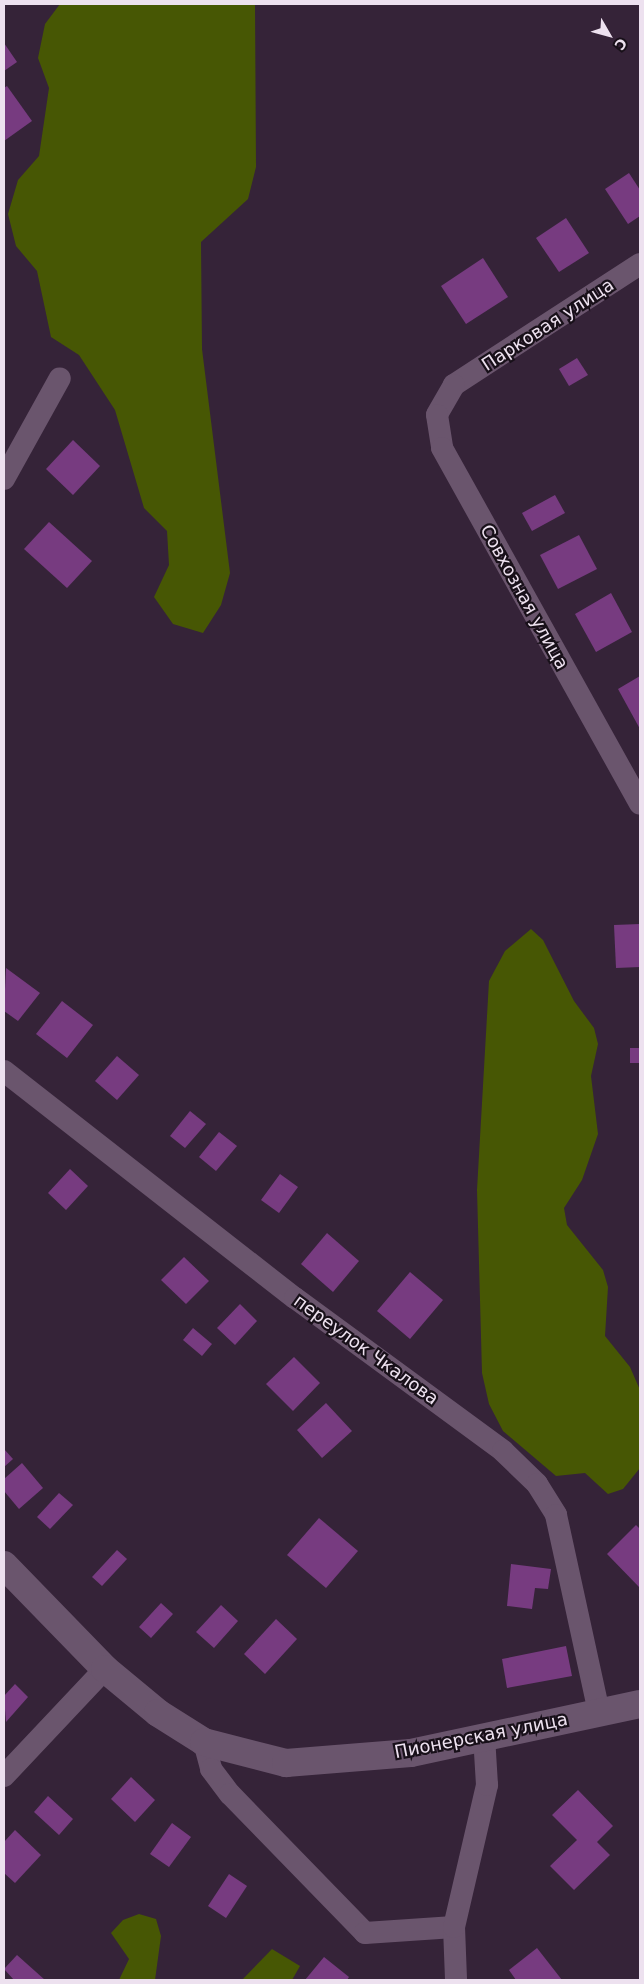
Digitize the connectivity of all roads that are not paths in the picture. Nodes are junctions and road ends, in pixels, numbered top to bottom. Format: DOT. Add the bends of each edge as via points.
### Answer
graph roads {
  1 [pos="640,264"];
  2 [pos="60,378"];
  3 [pos="454,385"];
  4 [pos="4,479"];
  5 [pos="640,804"];
  6 [pos="4,1071"];
  7 [pos="4,1565"];
  8 [pos="105,1669"];
  9 [pos="640,1704"];
  10 [pos="599,1712"];
  11 [pos="484,1736"];
  12 [pos="204,1742"];
  13 [pos="4,1776"];
  14 [pos="454,1927"];
  15 [pos="456,1980"];
  1 -- 3 [label="street, Парковая улица"];
  2 -- 4 [label="street"];
  3 -- 5 [label="street, Совхозная улица" via="437,415 442,448"];
  6 -- 10 [label="street, переулок Чкалова" via="295,1298 503,1451 537,1484 556,1515"];
  7 -- 8 [label="main road"];
  8 -- 12 [label="main road"];
  8 -- 13 [label="street"];
  9 -- 10 [label="main road, Пионерская улица"];
  10 -- 11 [label="main road, Пионерская улица"];
  11 -- 12 [label="main road, Пионерская улица" via="410,1753 286,1764"];
  11 -- 14 [label="street" via="487,1785"];
  12 -- 14 [label="street" via="211,1769 230,1794 365,1933"];
  14 -- 15 [label="street"];
}
